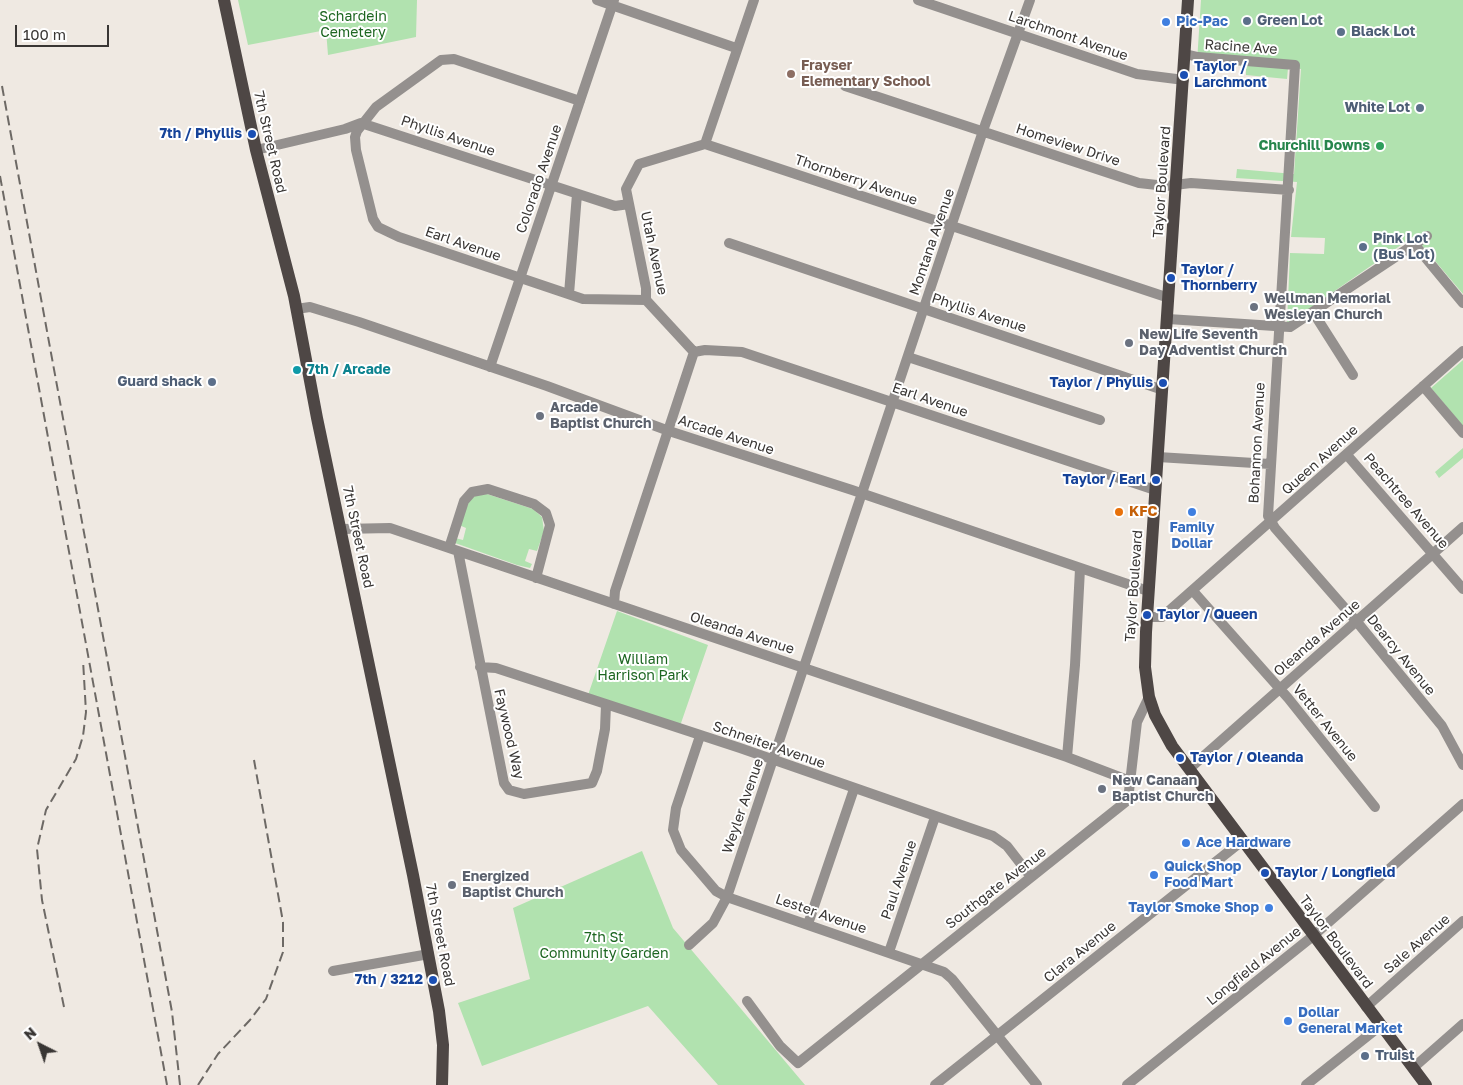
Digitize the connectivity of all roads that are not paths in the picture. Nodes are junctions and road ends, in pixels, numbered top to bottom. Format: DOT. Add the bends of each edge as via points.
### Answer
graph roads {
  1 [pos="224,0"];
  2 [pos="597,0"];
  3 [pos="754,0"];
  4 [pos="918,0"];
  5 [pos="1030,0"];
  6 [pos="1188,0"];
  7 [pos="613,3"];
  8 [pos="1016,33"];
  9 [pos="736,48"];
  10 [pos="1185,54"];
  11 [pos="1295,65"];
  12 [pos="1184,80"];
  13 [pos="845,86"];
  14 [pos="580,101"];
  15 [pos="361,123"];
  16 [pos="983,130"];
  17 [pos="705,144"];
  18 [pos="256,150"];
  19 [pos="1177,184"];
  20 [pos="551,186"];
  21 [pos="1289,190"];
  22 [pos="577,194"];
  23 [pos="629,204"];
  24 [pos="952,226"];
  25 [pos="1427,236"];
  26 [pos="729,243"];
  27 [pos="1414,245"];
  28 [pos="520,277"];
  29 [pos="570,294"];
  30 [pos="1169,298"];
  31 [pos="646,300"];
  32 [pos="1463,303"];
  33 [pos="296,309"];
  34 [pos="923,309"];
  35 [pos="1313,312"];
  36 [pos="1168,319"];
  37 [pos="1278,328"];
  38 [pos="694,352"];
  39 [pos="1463,352"];
  40 [pos="908,357"];
  41 [pos="490,367"];
  42 [pos="1353,375"];
  43 [pos="1423,386"];
  44 [pos="1163,390"];
  45 [pos="892,402"];
  46 [pos="1100,420"];
  47 [pos="669,431"];
  48 [pos="1463,432"];
  49 [pos="1346,455"];
  50 [pos="1158,457"];
  51 [pos="1270,464"];
  52 [pos="1156,490"];
  53 [pos="861,493"];
  54 [pos="1271,522"];
  55 [pos="1463,527"];
  56 [pos="342,529"];
  57 [pos="454,549"];
  58 [pos="1434,554"];
  59 [pos="1080,569"];
  60 [pos="536,578"];
  61 [pos="1463,589"];
  62 [pos="1148,591"];
  63 [pos="1193,591"];
  64 [pos="614,604"];
  65 [pos="1147,617"];
  66 [pos="1357,622"];
  67 [pos="480,667"];
  68 [pos="804,668"];
  69 [pos="1280,689"];
  70 [pos="1149,697"];
  71 [pos="606,705"];
  72 [pos="700,736"];
  73 [pos="1067,757"];
  74 [pos="773,761"];
  75 [pos="1463,765"];
  76 [pos="1188,769"];
  77 [pos="1130,781"];
  78 [pos="854,789"];
  79 [pos="1463,804"];
  80 [pos="1375,807"];
  81 [pos="935,817"];
  82 [pos="1242,841"];
  83 [pos="1032,877"];
  84 [pos="727,897"];
  85 [pos="1463,921"];
  86 [pos="808,924"];
  87 [pos="1313,936"];
  88 [pos="689,945"];
  89 [pos="889,952"];
  90 [pos="429,954"];
  91 [pos="922,964"];
  92 [pos="333,972"];
  93 [pos="748,1001"];
  94 [pos="1366,1007"];
  95 [pos="1463,1024"];
  96 [pos="1380,1026"];
  97 [pos="997,1035"];
  98 [pos="1413,1068"];
  99 [pos="442,1085"];
  100 [pos="935,1085"];
  101 [pos="1037,1085"];
  102 [pos="1127,1085"];
  103 [pos="1306,1085"];
  104 [pos="1426,1085"];
  1 -- 18 [label="main road, 7th Street Road"];
  2 -- 7 [label="street"];
  3 -- 9 [label="street"];
  4 -- 8 [label="street, Larchmont Avenue"];
  5 -- 8 [label="street, Montana Avenue"];
  6 -- 10 [label="main road, Taylor Boulevard"];
  7 -- 9 [label="street"];
  7 -- 14 [label="street, Colorado Avenue"];
  8 -- 12 [label="street, Larchmont Avenue" via="1136,74"];
  8 -- 16 [label="street, Montana Avenue"];
  9 -- 17 [label="street"];
  10 -- 11 [label="street, Racine Ave"];
  10 -- 12 [label="main road, Taylor Boulevard"];
  11 -- 21 [label="street, Bohannon Avenue"];
  12 -- 19 [label="main road, Taylor Boulevard"];
  13 -- 16 [label="street, Homeview Drive"];
  14 -- 15 [label="street" via="449,58 436,62 376,107"];
  14 -- 20 [label="street, Colorado Avenue"];
  15 -- 18 [label="street"];
  15 -- 20 [label="street, Phyllis Avenue"];
  15 -- 28 [label="street, Earl Avenue" via="355,137 356,144 372,219 378,227"];
  16 -- 19 [label="street, Homeview Drive" via="1139,183"];
  16 -- 24 [label="street, Montana Avenue"];
  17 -- 23 [label="street, Utah Avenue" via="636,165 626,189"];
  17 -- 24 [label="street, Thornberry Avenue"];
  18 -- 33 [label="main road, 7th Street Road"];
  19 -- 21 [label="street, Homeview Drive"];
  19 -- 30 [label="main road, Taylor Boulevard"];
  20 -- 22 [label="street, Phyllis Avenue"];
  20 -- 28 [label="street, Colorado Avenue"];
  21 -- 37 [label="street, Bohannon Avenue"];
  22 -- 23 [label="street, Phyllis Avenue" via="615,206"];
  22 -- 29 [label="street"];
  23 -- 31 [label="street, Utah Avenue"];
  24 -- 30 [label="street, Thornberry Avenue"];
  24 -- 34 [label="street, Montana Avenue"];
  25 -- 27 [label="street"];
  26 -- 34 [label="street, Phyllis Avenue"];
  27 -- 32 [label="street"];
  27 -- 35 [label="street"];
  28 -- 29 [label="street, Earl Avenue"];
  28 -- 41 [label="street, Colorado Avenue"];
  29 -- 31 [label="street, Earl Avenue" via="583,299"];
  30 -- 36 [label="main road, Taylor Boulevard"];
  31 -- 38 [label="street, Utah Avenue"];
  33 -- 41 [label="street, Arcade Avenue" via="310,308"];
  33 -- 56 [label="main road, 7th Street Road"];
  34 -- 40 [label="street, Montana Avenue"];
  34 -- 44 [label="street, Phyllis Avenue"];
  35 -- 37 [label="street" via="1290,327"];
  35 -- 42 [label="street"];
  36 -- 37 [label="street"];
  36 -- 44 [label="main road, Taylor Boulevard"];
  37 -- 51 [label="street, Bohannon Avenue"];
  38 -- 45 [label="street, Earl Avenue" via="742,352"];
  38 -- 47 [label="street"];
  39 -- 43 [label="street, Queen Avenue"];
  40 -- 45 [label="street, Montana Avenue"];
  40 -- 46 [label="street"];
  41 -- 47 [label="street, Arcade Avenue"];
  43 -- 48 [label="street"];
  43 -- 49 [label="street, Queen Avenue"];
  44 -- 50 [label="main road, Taylor Boulevard"];
  45 -- 52 [label="street, Earl Avenue"];
  45 -- 53 [label="street, Montana Avenue"];
  47 -- 53 [label="street, Arcade Avenue"];
  47 -- 64 [label="street" via="615,591"];
  49 -- 54 [label="street, Queen Avenue"];
  49 -- 58 [label="street, Peachtree Avenue"];
  50 -- 51 [label="street"];
  50 -- 52 [label="main road, Taylor Boulevard"];
  51 -- 54 [label="street, Bohannon Avenue" via="1267,507"];
  52 -- 62 [label="main road, Taylor Boulevard"];
  53 -- 59 [label="street, Arcade Avenue"];
  53 -- 68 [label="street, Weyler Avenue"];
  54 -- 63 [label="street, Queen Avenue"];
  54 -- 66 [label="street, Dearcy Avenue"];
  55 -- 58 [label="street, Oleanda Avenue"];
  56 -- 57 [label="street, Oleanda Avenue" via="390,528"];
  56 -- 90 [label="main road, 7th Street Road"];
  57 -- 60 [label="street, Oleanda Avenue"];
  57 -- 60 [label="street" via="464,501 472,492 488,489 534,504 546,513 550,525"];
  57 -- 67 [label="street, Faywood Way"];
  58 -- 61 [label="street, Peachtree Avenue"];
  58 -- 66 [label="street, Oleanda Avenue"];
  59 -- 62 [label="street, Arcade Avenue"];
  59 -- 73 [label="street"];
  60 -- 64 [label="street, Oleanda Avenue"];
  62 -- 65 [label="main road, Taylor Boulevard"];
  63 -- 65 [label="street, Queen Avenue" via="1162,617"];
  63 -- 69 [label="street, Vetter Avenue"];
  64 -- 68 [label="street, Oleanda Avenue"];
  65 -- 70 [label="main road, Taylor Boulevard" via="1145,667"];
  66 -- 69 [label="street, Oleanda Avenue"];
  66 -- 75 [label="street, Dearcy Avenue" via="1442,726"];
  67 -- 71 [label="street, Schneiter Avenue" via="496,668"];
  67 -- 71 [label="street, Faywood Way" via="504,783 513,793 535,793 592,783 605,729"];
  68 -- 73 [label="street, Oleanda Avenue"];
  68 -- 74 [label="street, Weyler Avenue"];
  69 -- 76 [label="street, Oleanda Avenue"];
  69 -- 80 [label="street, Vetter Avenue"];
  70 -- 76 [label="main road, Taylor Boulevard" via="1163,731"];
  70 -- 77 [label="street, Southgate Avenue" via="1137,722"];
  71 -- 72 [label="street, Schneiter Avenue"];
  72 -- 74 [label="street, Schneiter Avenue"];
  72 -- 84 [label="street, Lester Avenue" via="676,808 674,836 681,850 716,891"];
  73 -- 77 [label="street, Oleanda Avenue"];
  74 -- 78 [label="street, Schneiter Avenue"];
  74 -- 84 [label="street, Weyler Avenue"];
  76 -- 82 [label="main road, Taylor Boulevard"];
  77 -- 83 [label="street, Southgate Avenue" via="1128,800"];
  78 -- 81 [label="street, Schneiter Avenue"];
  78 -- 86 [label="street"];
  79 -- 87 [label="street, Longfield Avenue"];
  81 -- 83 [label="street, Schneiter Avenue" via="999,840"];
  81 -- 89 [label="street, Paul Avenue"];
  82 -- 87 [label="main road, Taylor Boulevard"];
  82 -- 97 [label="street, Clara Avenue"];
  83 -- 91 [label="street, Southgate Avenue"];
  84 -- 86 [label="street, Lester Avenue"];
  84 -- 88 [label="street, Weyler Avenue" via="713,923"];
  85 -- 94 [label="street, Sale Avenue"];
  86 -- 89 [label="street, Lester Avenue"];
  87 -- 94 [label="main road, Taylor Boulevard"];
  87 -- 102 [label="street, Longfield Avenue"];
  89 -- 91 [label="street, Lester Avenue"];
  90 -- 92 [label="street"];
  90 -- 99 [label="main road, 7th Street Road" via="443,1045"];
  91 -- 93 [label="street, Southgate Avenue" via="798,1064 780,1046"];
  91 -- 97 [label="street, Lester Avenue" via="948,974"];
  94 -- 96 [label="main road, Taylor Boulevard"];
  95 -- 98 [label="street"];
  96 -- 98 [label="main road, Taylor Boulevard"];
  96 -- 103 [label="street"];
  97 -- 100 [label="street, Clara Avenue"];
  97 -- 101 [label="street, Lester Avenue"];
  98 -- 104 [label="main road, Taylor Boulevard"];
}
